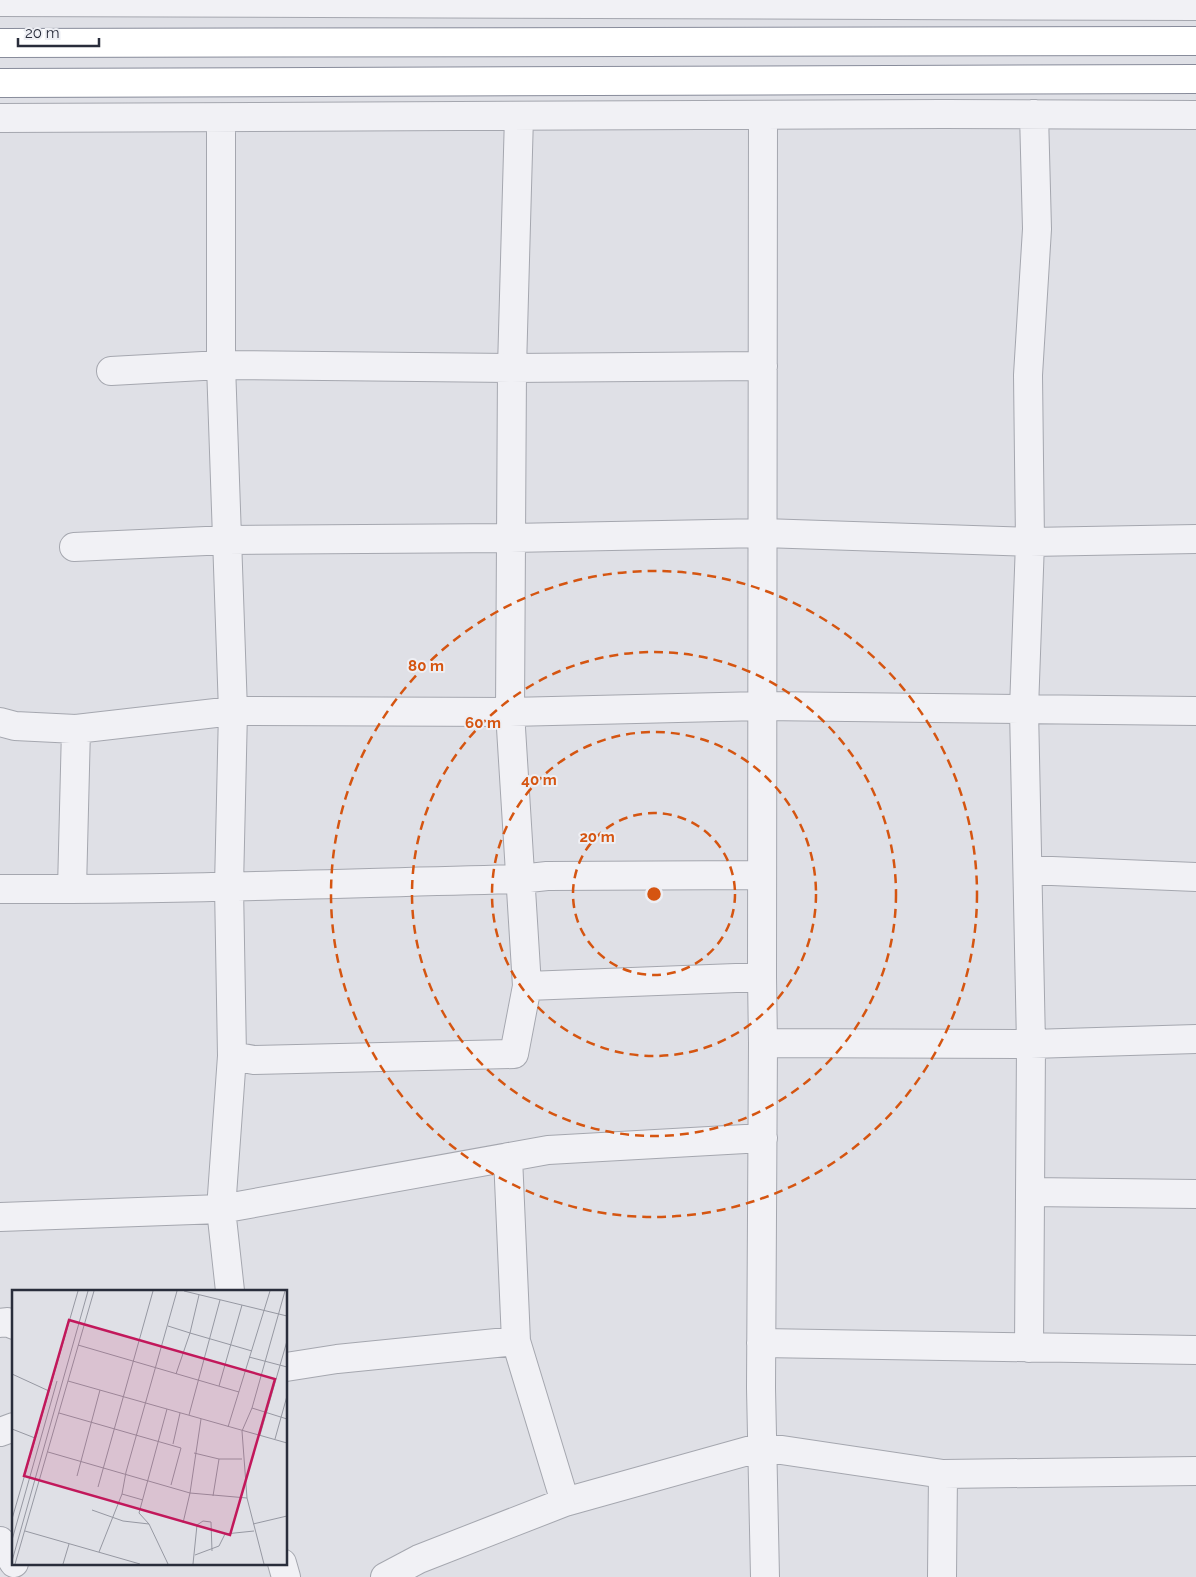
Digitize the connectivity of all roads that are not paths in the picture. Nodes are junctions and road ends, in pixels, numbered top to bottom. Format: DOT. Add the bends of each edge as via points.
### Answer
graph roads {
  1 [pos="292,1"];
  2 [pos="0,2"];
  3 [pos="654,2"];
  4 [pos="1196,6"];
  5 [pos="1196,41"];
  6 [pos="0,43"];
  7 [pos="1196,79"];
  8 [pos="0,83"];
  9 [pos="1034,114"];
  10 [pos="763,115"];
  11 [pos="1196,115"];
  12 [pos="519,116"];
  13 [pos="0,118"];
  14 [pos="221,118"];
  15 [pos="222,365"];
  16 [pos="763,366"];
  17 [pos="512,368"];
  18 [pos="111,371"];
  19 [pos="763,533"];
  20 [pos="510,538"];
  21 [pos="1196,539"];
  22 [pos="228,540"];
  23 [pos="1030,542"];
  24 [pos="74,547"];
  25 [pos="762,706"];
  26 [pos="1024,709"];
  27 [pos="233,711"];
  28 [pos="1196,711"];
  29 [pos="510,712"];
  30 [pos="0,722"];
  31 [pos="76,729"];
  32 [pos="1028,870"];
  33 [pos="762,875"];
  34 [pos="1196,877"];
  35 [pos="520,879"];
  36 [pos="229,886"];
  37 [pos="0,889"];
  38 [pos="72,889"];
  39 [pos="762,978"];
  40 [pos="527,986"];
  41 [pos="1196,1039"];
  42 [pos="763,1042"];
  43 [pos="1031,1044"];
  44 [pos="232,1056"];
  45 [pos="763,1138"];
  46 [pos="508,1157"];
  47 [pos="1030,1192"];
  48 [pos="1196,1194"];
  49 [pos="222,1209"];
  50 [pos="0,1217"];
  51 [pos="230,1290"];
  52 [pos="0,1323"];
  53 [pos="12,1324"];
  54 [pos="516,1341"];
  55 [pos="761,1344"];
  56 [pos="1029,1348"];
  57 [pos="1196,1350"];
  58 [pos="288,1367"];
  59 [pos="12,1428"];
  60 [pos="0,1432"];
  61 [pos="762,1447"];
  62 [pos="1196,1471"];
  63 [pos="943,1474"];
  64 [pos="566,1502"];
  65 [pos="0,1540"];
  66 [pos="12,1560"];
  67 [pos="15,1564"];
  68 [pos="282,1564"];
  69 [pos="22,1577"];
  70 [pos="286,1577"];
  71 [pos="385,1577"];
  72 [pos="765,1577"];
  73 [pos="942,1577"];
  1 -- 2 [label="street"];
  1 -- 3 [label="street"];
  3 -- 4 [label="street"];
  5 -- 6 [label="highway"];
  7 -- 8 [label="highway"];
  9 -- 10 [label="street"];
  9 -- 11 [label="street"];
  9 -- 23 [label="street" via="1037,229 1028,375"];
  10 -- 12 [label="street"];
  10 -- 16 [label="street"];
  12 -- 14 [label="street"];
  12 -- 17 [label="street"];
  13 -- 14 [label="street"];
  14 -- 15 [label="street"];
  15 -- 17 [label="street"];
  15 -- 18 [label="street"];
  15 -- 22 [label="street"];
  16 -- 17 [label="street"];
  16 -- 19 [label="street"];
  17 -- 20 [label="street"];
  19 -- 20 [label="street"];
  19 -- 23 [label="street"];
  19 -- 25 [label="street"];
  20 -- 22 [label="street"];
  20 -- 29 [label="street"];
  21 -- 23 [label="street"];
  22 -- 24 [label="street"];
  22 -- 27 [label="street"];
  23 -- 26 [label="street"];
  25 -- 26 [label="street"];
  25 -- 29 [label="street"];
  25 -- 33 [label="street"];
  26 -- 28 [label="street"];
  26 -- 32 [label="street"];
  27 -- 29 [label="street"];
  27 -- 31 [label="street"];
  27 -- 36 [label="street"];
  29 -- 35 [label="street"];
  30 -- 31 [label="street" via="15,726"];
  31 -- 38 [label="street"];
  32 -- 34 [label="street"];
  32 -- 43 [label="street"];
  33 -- 35 [label="street" via="548,876"];
  33 -- 39 [label="street"];
  35 -- 36 [label="street"];
  35 -- 40 [label="street"];
  36 -- 38 [label="street"];
  36 -- 44 [label="street"];
  37 -- 38 [label="street"];
  39 -- 40 [label="street"];
  39 -- 42 [label="street"];
  40 -- 44 [label="street" via="514,1054 254,1060"];
  41 -- 43 [label="street"];
  42 -- 43 [label="street"];
  42 -- 45 [label="street"];
  43 -- 47 [label="street"];
  44 -- 49 [label="street"];
  45 -- 46 [label="street" via="548,1150"];
  45 -- 55 [label="street"];
  46 -- 49 [label="street"];
  46 -- 54 [label="street"];
  47 -- 48 [label="street"];
  47 -- 56 [label="street"];
  49 -- 50 [label="street"];
  49 -- 51 [label="street"];
  52 -- 53 [label="street"];
  54 -- 58 [label="street"];
  54 -- 64 [label="street"];
  55 -- 56 [label="street"];
  55 -- 61 [label="street"];
  56 -- 57 [label="street"];
  59 -- 60 [label="street"];
  61 -- 63 [label="street"];
  61 -- 64 [label="street"];
  61 -- 72 [label="street"];
  62 -- 63 [label="street"];
  63 -- 73 [label="street"];
  64 -- 71 [label="street" via="420,1559"];
  65 -- 66 [label="street"];
  67 -- 69 [label="street"];
  68 -- 70 [label="street"];
}
